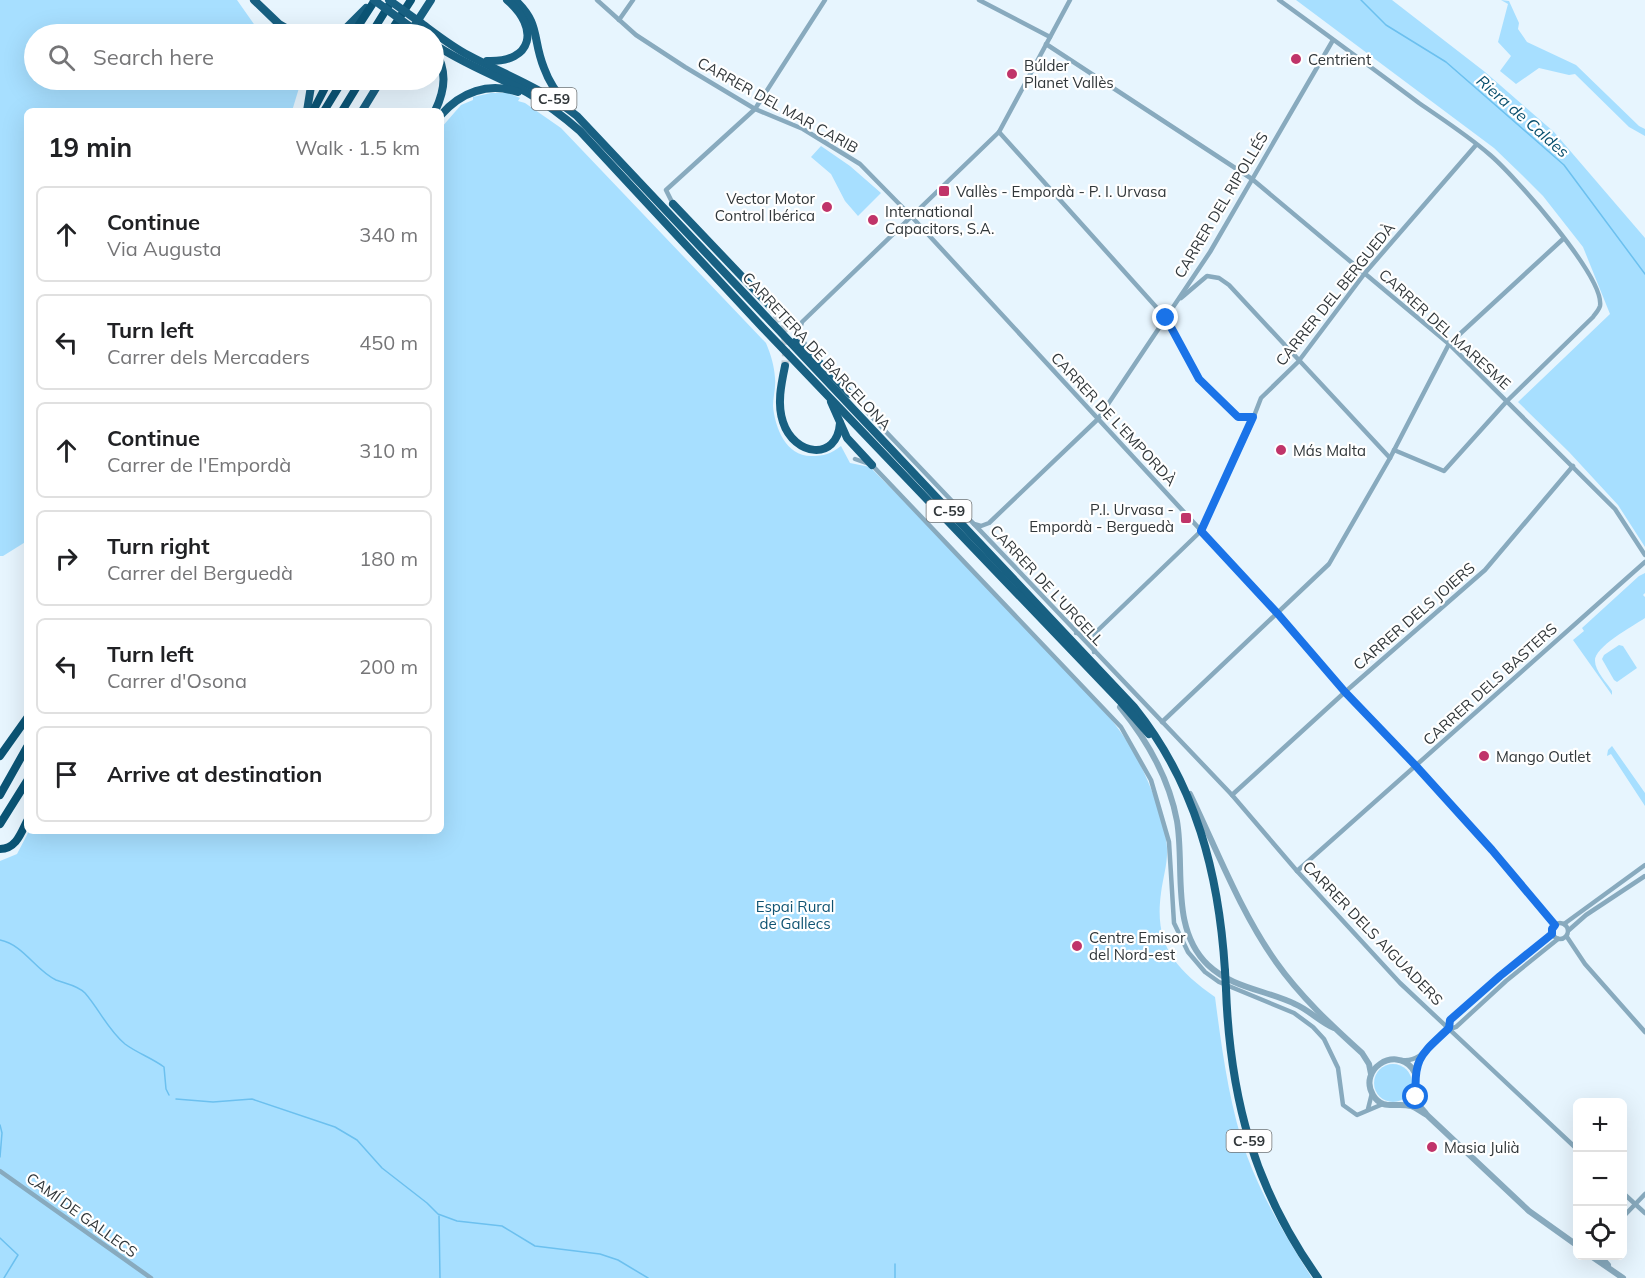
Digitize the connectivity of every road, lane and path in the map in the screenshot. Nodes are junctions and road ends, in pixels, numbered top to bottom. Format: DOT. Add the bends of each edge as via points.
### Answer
graph roads {
  1 [pos="249,0"];
  2 [pos="254,0"];
  3 [pos="374,0"];
  4 [pos="391,0"];
  5 [pos="411,0"];
  6 [pos="507,0"];
  7 [pos="515,0"];
  8 [pos="597,0"];
  9 [pos="633,0"];
  10 [pos="825,0"];
  11 [pos="980,0"];
  12 [pos="1070,0"];
  13 [pos="1279,0"];
  14 [pos="431,1"];
  15 [pos="619,20"];
  16 [pos="273,24"];
  17 [pos="279,24"];
  18 [pos="352,24"];
  19 [pos="359,24"];
  20 [pos="377,24"];
  21 [pos="395,24"];
  22 [pos="404,24"];
  23 [pos="420,24"];
  24 [pos="422,24"];
  25 [pos="1050,37"];
  26 [pos="444,39"];
  27 [pos="1333,40"];
  28 [pos="1046,44"];
  29 [pos="444,51"];
  30 [pos="480,61"];
  31 [pos="311,90"];
  32 [pos="324,90"];
  33 [pos="337,90"];
  34 [pos="355,90"];
  35 [pos="375,90"];
  36 [pos="443,90"];
  37 [pos="539,99"];
  38 [pos="308,108"];
  39 [pos="315,108"];
  40 [pos="326,108"];
  41 [pos="344,108"];
  42 [pos="364,108"];
  43 [pos="436,108"];
  44 [pos="755,109"];
  45 [pos="444,112"];
  46 [pos="999,132"];
  47 [pos="1476,146"];
  48 [pos="615,155"];
  49 [pos="1252,179"];
  50 [pos="673,204"];
  51 [pos="912,217"];
  52 [pos="1563,239"];
  53 [pos="1365,273"];
  54 [pos="1176,301"];
  55 [pos="769,305"];
  56 [pos="1166,318"];
  57 [pos="777,328"];
  58 [pos="1449,344"];
  59 [pos="1298,362"];
  60 [pos="785,366"];
  61 [pos="820,387"];
  62 [pos="850,393"];
  63 [pos="1507,400"];
  64 [pos="1253,417"];
  65 [pos="1098,419"];
  66 [pos="840,423"];
  67 [pos="1394,450"];
  68 [pos="1390,458"];
  69 [pos="855,459"];
  70 [pos="872,465"];
  71 [pos="1573,466"];
  72 [pos="973,524"];
  73 [pos="1201,531"];
  74 [pos="1645,555"];
  75 [pos="1645,562"];
  76 [pos="1278,614"];
  77 [pos="1076,633"];
  78 [pos="1095,633"];
  79 [pos="1094,652"];
  80 [pos="1095,677"];
  81 [pos="1345,692"];
  82 [pos="24,722"];
  83 [pos="1162,722"];
  84 [pos="24,752"];
  85 [pos="0,756"];
  86 [pos="1174,764"];
  87 [pos="1416,766"];
  88 [pos="1177,775"];
  89 [pos="24,786"];
  90 [pos="0,795"];
  91 [pos="1232,795"];
  92 [pos="0,824"];
  93 [pos="24,826"];
  94 [pos="0,849"];
  95 [pos="1645,865"];
  96 [pos="1297,872"];
  97 [pos="1645,876"];
  98 [pos="1564,924"];
  99 [pos="1555,925"];
  100 [pos="1569,930"];
  101 [pos="1552,934"];
  102 [pos="1567,937"];
  103 [pos="1558,939"];
  104 [pos="1334,1028"];
  105 [pos="1449,1028"];
  106 [pos="1645,1032"];
  107 [pos="1362,1053"];
  108 [pos="1424,1053"];
  109 [pos="1399,1060"];
  110 [pos="1383,1062"];
  111 [pos="1371,1075"];
  112 [pos="1416,1076"];
  113 [pos="1415,1090"];
  114 [pos="1372,1093"];
  115 [pos="1383,1104"];
  116 [pos="1400,1105"];
  117 [pos="1368,1109"];
  118 [pos="1427,1115"];
  119 [pos="1573,1145"];
  120 [pos="0,1171"];
  121 [pos="1645,1194"];
  122 [pos="1627,1196"];
  123 [pos="1635,1204"];
  124 [pos="1627,1213"];
  125 [pos="1645,1213"];
  126 [pos="1573,1242"];
  127 [pos="1597,1260"];
  128 [pos="1603,1260"];
  129 [pos="1612,1270"];
  130 [pos="151,1278"];
  131 [pos="1318,1278"];
  132 [pos="1623,1278"];
  1 -- 16 [label="highway"];
  2 -- 17 [label="highway"];
  3 -- 18 [label="highway"];
  3 -- 19 [label="highway"];
  3 -- 22 [label="highway, bridge"];
  4 -- 20 [label="highway"];
  4 -- 24 [label="highway, CARRETERA DE BARCELONA / C-59, bridge"];
  5 -- 21 [label="highway"];
  6 -- 30 [label="highway" via="526,22 526,43 506,61"];
  7 -- 48 [label="highway" via="531,20 550,82 609,143"];
  8 -- 15 [label="street, CARRER DEL MAR CARIB"];
  9 -- 15 [label="street"];
  10 -- 44 [label="street"];
  11 -- 25 [label="street"];
  12 -- 25 [label="street"];
  13 -- 27 [label="street"];
  14 -- 23 [label="highway"];
  15 -- 44 [label="street, CARRER DEL MAR CARIB" via="636,35"];
  25 -- 28 [label="street"];
  26 -- 30 [label="highway, CARRETERA DE BARCELONA / C-59, bridge"];
  27 -- 47 [label="street"];
  27 -- 49 [label="street, CARRER DEL RIPOLLÉS"];
  28 -- 46 [label="street"];
  28 -- 49 [label="street, CARRER DEL MARESME"];
  29 -- 37 [label="highway, CARRETERA DE BARCELONA / C-59"];
  30 -- 48 [label="highway, CARRETERA DE BARCELONA / C-59" via="554,99 577,116"];
  31 -- 38 [label="highway"];
  32 -- 39 [label="highway"];
  33 -- 40 [label="highway"];
  34 -- 41 [label="highway"];
  35 -- 42 [label="highway"];
  36 -- 43 [label="highway"];
  37 -- 45 [label="highway" via="505,88 481,89"];
  37 -- 61 [label="highway, CARRETERA DE BARCELONA / C-59" via="580,131"];
  44 -- 50 [label="street" via="666,190"];
  44 -- 51 [label="street, CARRER DEL MAR CARIB" via="803,129 860,164"];
  46 -- 51 [label="street"];
  46 -- 56 [label="street"];
  47 -- 52 [label="street" via="1528,192"];
  47 -- 53 [label="street, CARRER DEL BERGUEDÀ"];
  48 -- 57 [label="highway, CARRETERA DE BARCELONA / C-59"];
  49 -- 53 [label="street, CARRER DEL MARESME"];
  49 -- 54 [label="street, CARRER DEL RIPOLLÉS"];
  50 -- 55 [label="highway"];
  51 -- 62 [label="street, CARRER DE L'URGELL" via="805,319 799,330 801,340"];
  51 -- 65 [label="street, CARRER DE L'EMPORDÀ"];
  52 -- 58 [label="street"];
  52 -- 63 [label="street" via="1596,288 1599,308"];
  53 -- 58 [label="street, CARRER DEL MARESME"];
  53 -- 59 [label="street, CARRER DEL BERGUEDÀ"];
  54 -- 56 [label="street, CARRER DEL RIPOLLÉS"];
  54 -- 59 [label="street" via="1207,276 1219,278"];
  56 -- 64 [label="street" via="1199,379 1238,417"];
  56 -- 65 [label="street, CARRER DEL RIPOLLÉS"];
  57 -- 62 [label="highway" via="812,355"];
  57 -- 86 [label="highway, CARRETERA DE BARCELONA / C-59" via="1115,686"];
  58 -- 63 [label="street, CARRER DEL MARESME"];
  58 -- 67 [label="street"];
  59 -- 64 [label="street, CARRER DEL BERGUEDÀ" via="1261,398"];
  59 -- 68 [label="street"];
  60 -- 66 [label="highway" via="781,413 794,441 806,449 828,446 837,436"];
  61 -- 66 [label="highway"];
  61 -- 80 [label="highway, CARRETERA DE BARCELONA / C-59"];
  62 -- 72 [label="street, CARRER DE L'URGELL"];
  63 -- 67 [label="street" via="1444,471"];
  63 -- 71 [label="street, CARRER DEL MARESME"];
  64 -- 73 [label="street, CARRER DEL BERGUEDÀ"];
  65 -- 72 [label="street, CARRER DEL RIPOLLÉS" via="989,523"];
  65 -- 73 [label="street, CARRER DE L'EMPORDÀ"];
  66 -- 70 [label="highway" via="852,444"];
  67 -- 68 [label="street"];
  68 -- 76 [label="street" via="1329,564"];
  69 -- 70 [label="street"];
  70 -- 117 [label="street" via="1121,727 1151,780 1169,842 1174,924 1188,952 1220,982 1294,1013 1313,1027 1324,1039 1338,1068 1343,1105 1357,1115"];
  71 -- 74 [label="street, CARRER DEL MARESME" via="1615,509"];
  71 -- 81 [label="street, CARRER DELS JOIERS" via="1485,570"];
  72 -- 77 [label="street, CARRER DE L'URGELL"];
  73 -- 76 [label="street, CARRER DE L'EMPORDÀ"];
  73 -- 78 [label="street, CARRER DEL BERGUEDÀ"];
  75 -- 87 [label="street, CARRER DELS BASTERS"];
  76 -- 81 [label="street, CARRER DE L'EMPORDÀ"];
  76 -- 83 [label="street"];
  77 -- 78 [label="street"];
  77 -- 79 [label="street, CARRER DE L'URGELL"];
  78 -- 79 [label="street"];
  79 -- 83 [label="street, CARRER DE L'URGELL"];
  80 -- 88 [label="highway, CARRETERA DE BARCELONA / C-59" via="1143,728"];
  80 -- 104 [label="street" via="1138,730 1164,778 1177,820 1184,921 1200,957 1220,976 1295,1004"];
  81 -- 87 [label="street, CARRER DE L'EMPORDÀ"];
  81 -- 91 [label="street, CARRER DELS JOIERS"];
  82 -- 85 [label="highway"];
  83 -- 91 [label="street, CARRER DELS AIGUADERS"];
  84 -- 90 [label="highway"];
  86 -- 88 [label="highway, CARRETERA DE BARCELONA / C-59"];
  86 -- 104 [label="street" via="1258,934 1302,995"];
  87 -- 96 [label="street, CARRER DELS BASTERS"];
  87 -- 99 [label="street, CARRER DE L'EMPORDÀ"];
  88 -- 131 [label="highway, CARRETERA DE BARCELONA / C-59, bridge" via="1201,831 1214,879 1222,926 1231,1064 1247,1135 1276,1209"];
  89 -- 92 [label="highway"];
  91 -- 96 [label="street, CARRER DELS AIGUADERS"];
  93 -- 94 [label="highway" via="14,844"];
  95 -- 98 [label="street"];
  96 -- 105 [label="street, CARRER DELS AIGUADERS" via="1400,983"];
  97 -- 100 [label="street"];
  98 -- 99 [label="street"];
  98 -- 100 [label="street"];
  99 -- 101 [label="street"];
  100 -- 102 [label="street"];
  101 -- 103 [label="street"];
  101 -- 105 [label="street" via="1468,1003 1450,1020"];
  102 -- 103 [label="street"];
  102 -- 106 [label="street" via="1585,964"];
  103 -- 105 [label="street" via="1456,1027"];
  104 -- 107 [label="street"];
  105 -- 108 [label="street"];
  105 -- 119 [label="street, CARRER DELS AIGUADERS"];
  107 -- 110 [label="street"];
  107 -- 111 [label="street"];
  108 -- 109 [label="street" via="1409,1061"];
  108 -- 112 [label="street" via="1417,1063"];
  109 -- 110 [label="street"];
  109 -- 112 [label="street"];
  110 -- 111 [label="street"];
  111 -- 114 [label="street"];
  112 -- 113 [label="street"];
  113 -- 116 [label="street"];
  113 -- 118 [label="street"];
  114 -- 115 [label="street"];
  114 -- 117 [label="street"];
  115 -- 116 [label="street"];
  115 -- 117 [label="street"];
  116 -- 118 [label="street"];
  118 -- 126 [label="street" via="1529,1211"];
  120 -- 130 [label="street, CAMÍ DE GALLECS"];
  121 -- 123 [label="street"];
  122 -- 123 [label="street"];
  123 -- 124 [label="street"];
  123 -- 125 [label="street"];
  127 -- 129 [label="street"];
  128 -- 129 [label="street"];
  129 -- 132 [label="street"];
}
